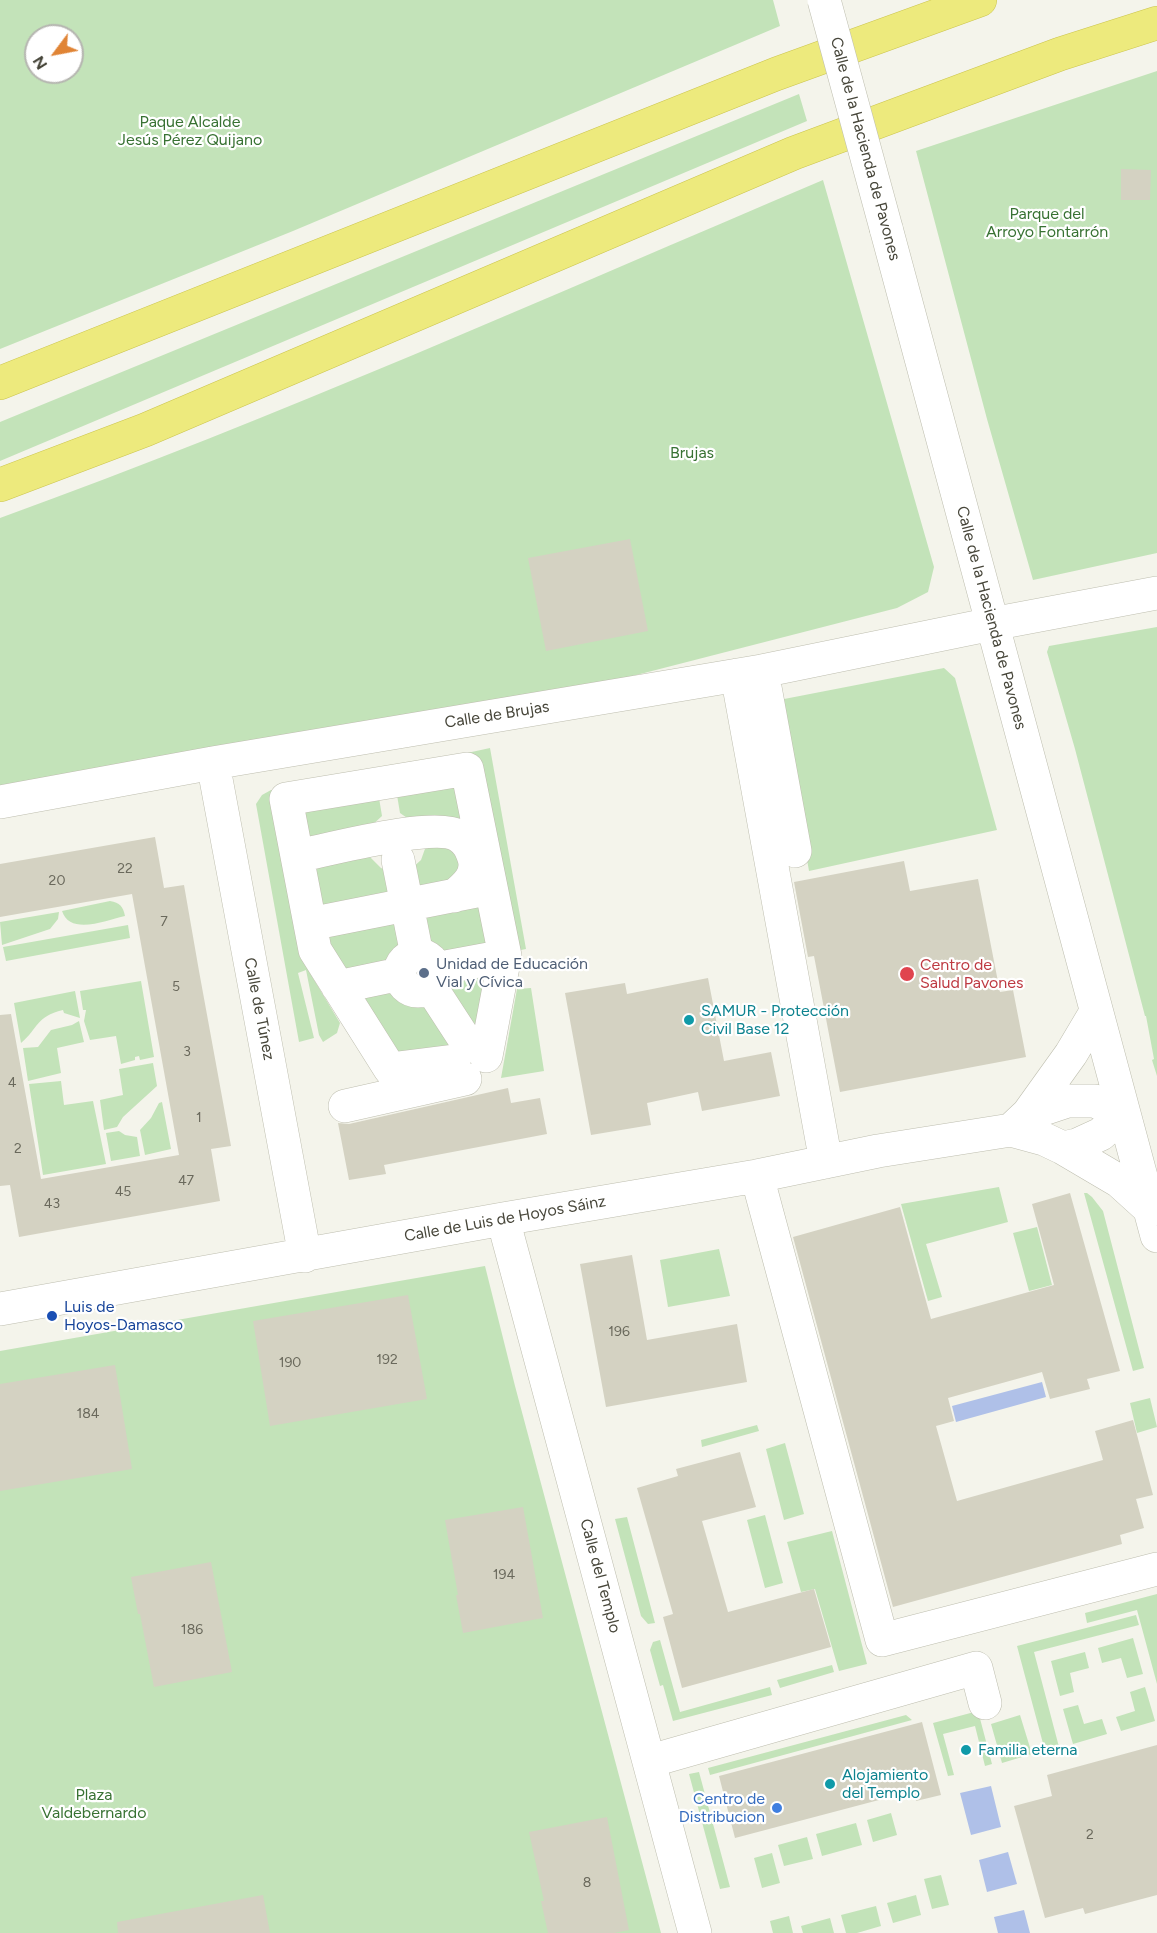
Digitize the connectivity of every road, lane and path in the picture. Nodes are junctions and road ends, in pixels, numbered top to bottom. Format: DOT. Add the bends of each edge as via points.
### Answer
graph roads {
  1 [pos="824,0"];
  2 [pos="980,0"];
  3 [pos="1157,23"];
  4 [pos="0,383"];
  5 [pos="0,485"];
  6 [pos="1157,593"];
  7 [pos="992,624"];
  8 [pos="750,673"];
  9 [pos="213,763"];
  10 [pos="388,782"];
  11 [pos="0,802"];
  12 [pos="405,824"];
  13 [pos="373,841"];
  14 [pos="795,851"];
  15 [pos="297,856"];
  16 [pos="398,860"];
  17 [pos="491,888"];
  18 [pos="454,896"];
  19 [pos="407,905"];
  20 [pos="310,924"];
  21 [pos="505,956"];
  22 [pos="421,971"];
  23 [pos="338,987"];
  24 [pos="1096,1012"];
  25 [pos="469,1060"];
  26 [pos="345,1106"];
  27 [pos="1124,1114"];
  28 [pos="1019,1122"];
  29 [pos="1063,1148"];
  30 [pos="826,1162"];
  31 [pos="757,1176"];
  32 [pos="503,1219"];
  33 [pos="1154,1223"];
  34 [pos="305,1256"];
  35 [pos="0,1310"];
  36 [pos="1157,1569"];
  37 [pos="985,1703"];
  38 [pos="650,1761"];
  39 [pos="695,1933"];
  1 -- 7 [label="street, Calle de la Hacienda de Pavones, bridge"];
  2 -- 4 [label="highway" via="776,74"];
  3 -- 5 [label="highway" via="1060,54 794,153 145,430"];
  6 -- 7 [label="street, Calle de Brujas"];
  7 -- 8 [label="street, Calle de Brujas"];
  7 -- 24 [label="street, Calle de la Hacienda de Pavones"];
  8 -- 9 [label="street, Calle de Brujas"];
  8 -- 14 [label="street"];
  8 -- 30 [label="street"];
  9 -- 11 [label="street, Calle de Brujas"];
  9 -- 34 [label="street, Calle de Túnez"];
  10 -- 12 [label="street"];
  10 -- 15 [label="street" via="286,799"];
  10 -- 17 [label="street" via="467,769"];
  12 -- 13 [label="street"];
  12 -- 16 [label="street" via="417,840 411,853"];
  12 -- 18 [label="street" via="458,835 471,847 476,865 469,884"];
  13 -- 15 [label="street"];
  13 -- 16 [label="street" via="384,858"];
  15 -- 20 [label="street"];
  16 -- 19 [label="street"];
  17 -- 18 [label="street"];
  17 -- 21 [label="street"];
  18 -- 19 [label="street"];
  19 -- 20 [label="street"];
  19 -- 22 [label="street"];
  20 -- 23 [label="street" via="315,950"];
  21 -- 22 [label="street"];
  21 -- 25 [label="street"];
  22 -- 23 [label="street"];
  22 -- 25 [label="street"];
  23 -- 25 [label="street" via="390,1069"];
  24 -- 27 [label="street, Calle de la Hacienda de Pavones"];
  24 -- 28 [label="street" via="1071,1054"];
  25 -- 26 [label="street"];
  27 -- 28 [label="street, Calle de Luis de Hoyos Sáinz" via="1095,1101 1067,1101"];
  27 -- 29 [label="street" via="1101,1134"];
  27 -- 33 [label="street, Calle de la Hacienda de Pavones"];
  28 -- 29 [label="street, Calle de Luis de Hoyos Sáinz"];
  28 -- 30 [label="street, Calle de Luis de Hoyos Sáinz"];
  29 -- 33 [label="street, Calle de Luis de Hoyos Sáinz" via="1119,1181"];
  30 -- 31 [label="street, Calle de Luis de Hoyos Sáinz"];
  31 -- 32 [label="street, Calle de Luis de Hoyos Sáinz"];
  31 -- 36 [label="street" via="882,1640"];
  32 -- 34 [label="street, Calle de Luis de Hoyos Sáinz"];
  32 -- 38 [label="street, Calle del Templo"];
  34 -- 35 [label="street, Calle de Luis de Hoyos Sáinz"];
  37 -- 38 [label="street" via="976,1668"];
  38 -- 39 [label="street, Calle del Templo"];
}
